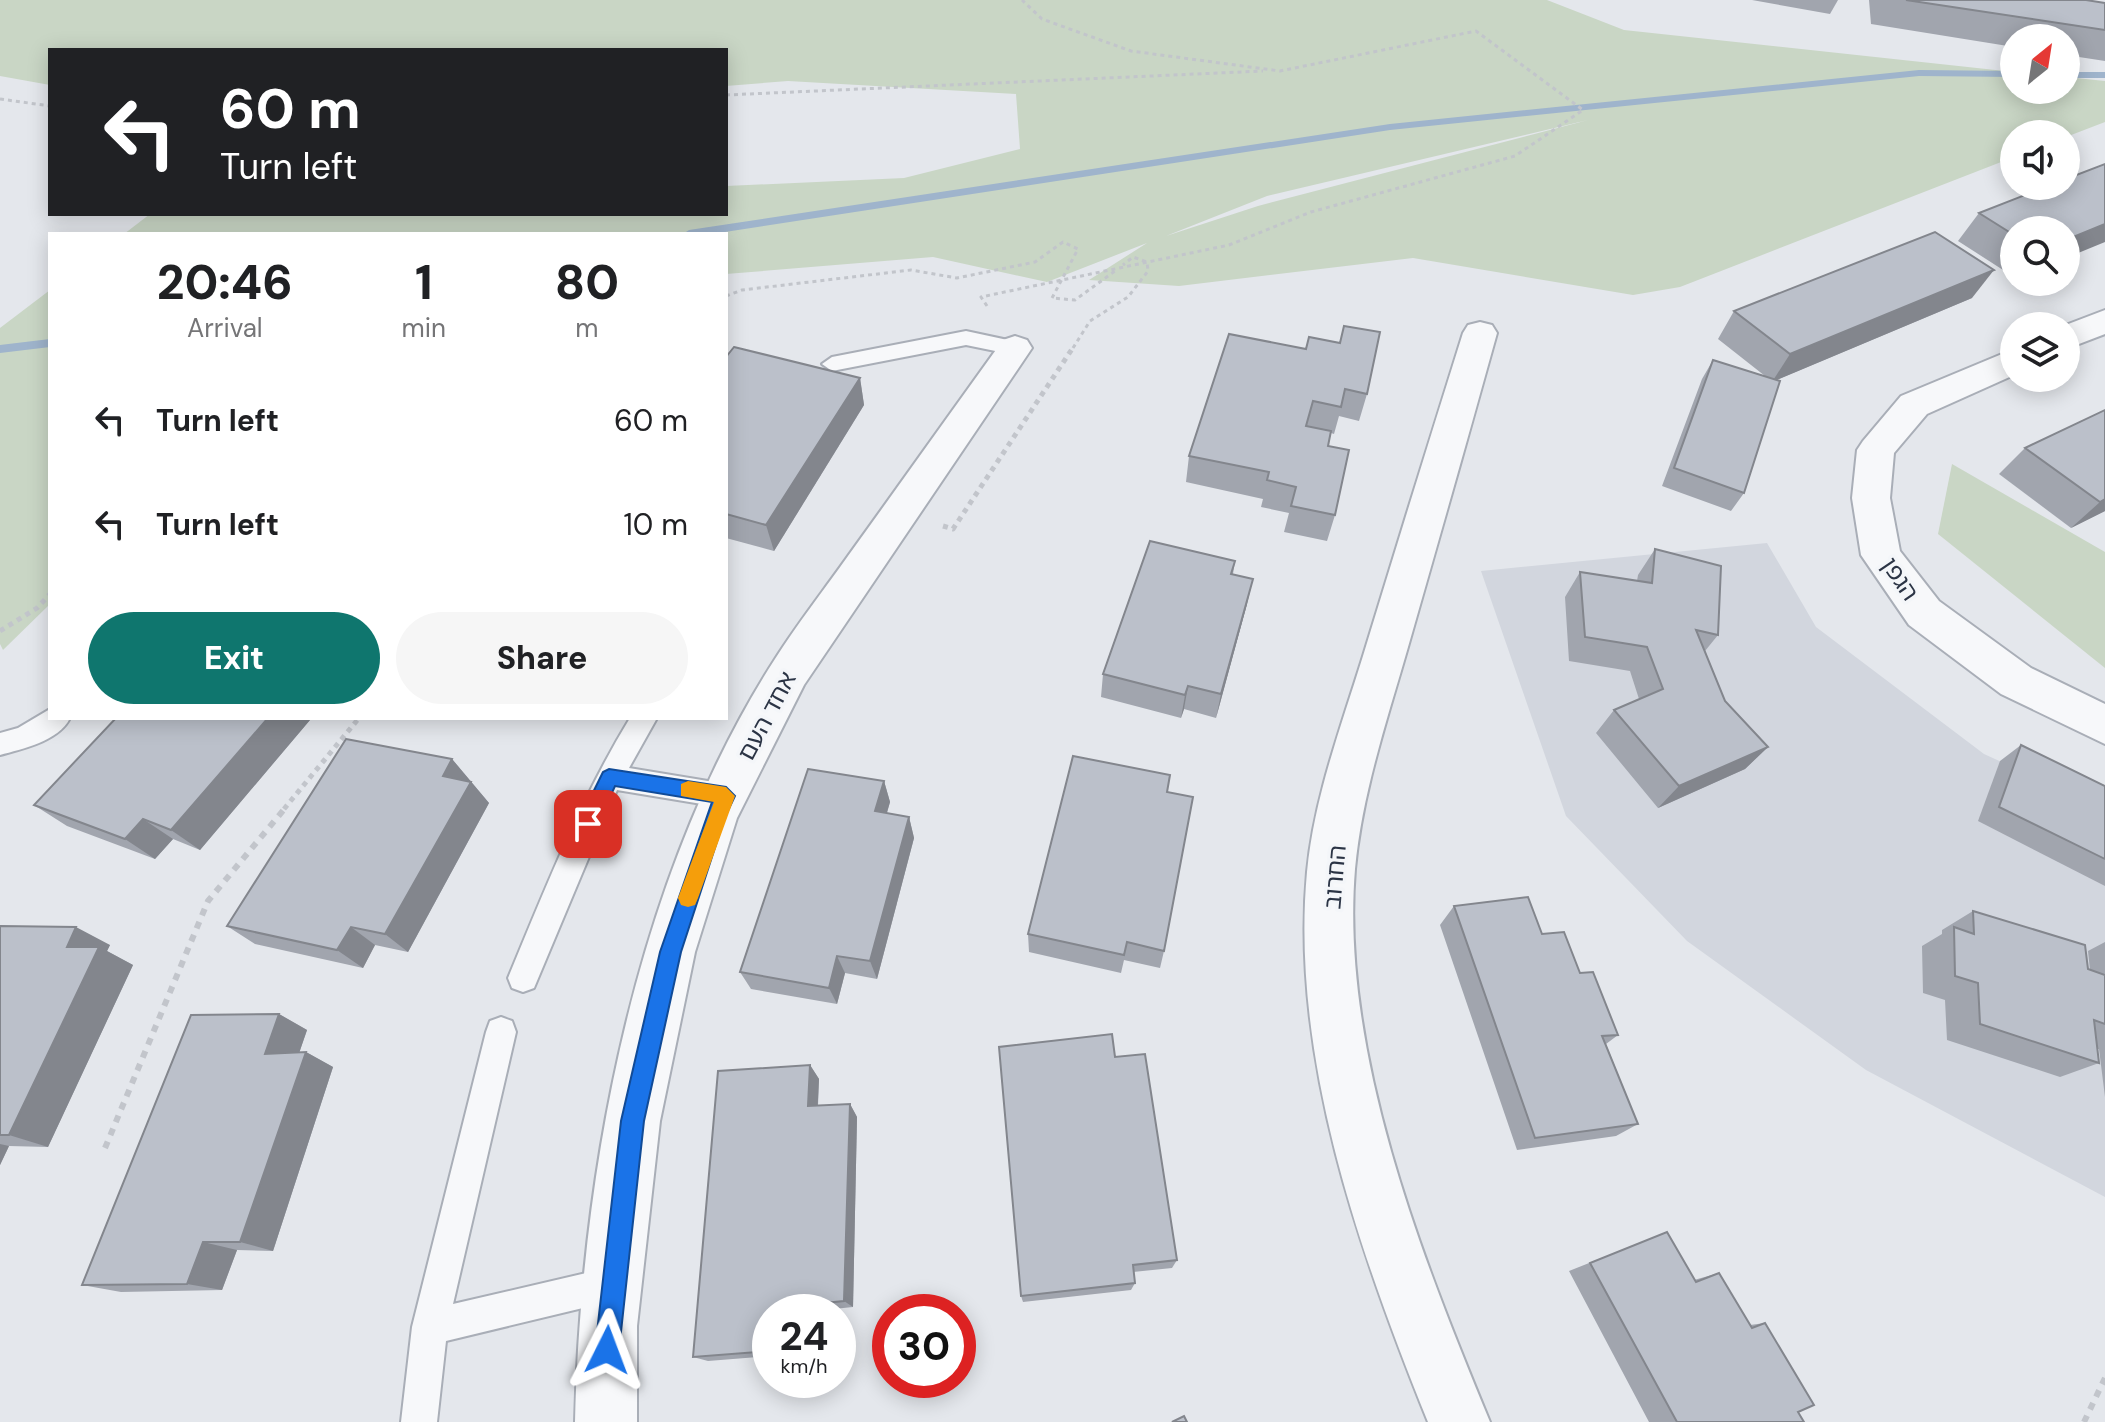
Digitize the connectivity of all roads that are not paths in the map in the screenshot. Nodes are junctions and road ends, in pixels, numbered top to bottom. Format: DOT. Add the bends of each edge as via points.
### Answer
graph roads {
  1 [pos="2105,321"];
  2 [pos="2080,332"];
  3 [pos="1480,333"];
  4 [pos="1015,348"];
  5 [pos="832,364"];
  6 [pos="2000,367"];
  7 [pos="54,720"];
  8 [pos="643,720"];
  9 [pos="2105,725"];
  10 [pos="0,744"];
  11 [pos="609,777"];
  12 [pos="726,796"];
  13 [pos="523,978"];
  14 [pos="501,1032"];
  15 [pos="612,1284"];
  16 [pos="430,1327"];
  17 [pos="419,1422"];
  18 [pos="606,1422"];
  19 [pos="1459,1422"];
  1 -- 2 [label="street"];
  3 -- 19 [label="street, החרוב" via="1343,799 1329,902 1340,1023 1364,1155 1420,1331"];
  4 -- 5 [label="lane" via="966,338"];
  4 -- 12 [label="street, אחד העם" via="789,673"];
  6 -- 9 [label="street, הגפן" via="1914,405 1876,450 1871,498 1881,555 1924,613 2016,681"];
  7 -- 10 [label="lane"];
  8 -- 11 [label="lane"];
  11 -- 12 [label="lane"];
  11 -- 13 [label="lane"];
  12 -- 15 [label="street, אחד העם" via="670,952 633,1121"];
  14 -- 16 [label="lane"];
  15 -- 16 [label="lane"];
  15 -- 18 [label="street, אחד העם"];
  16 -- 17 [label="lane"];
}
